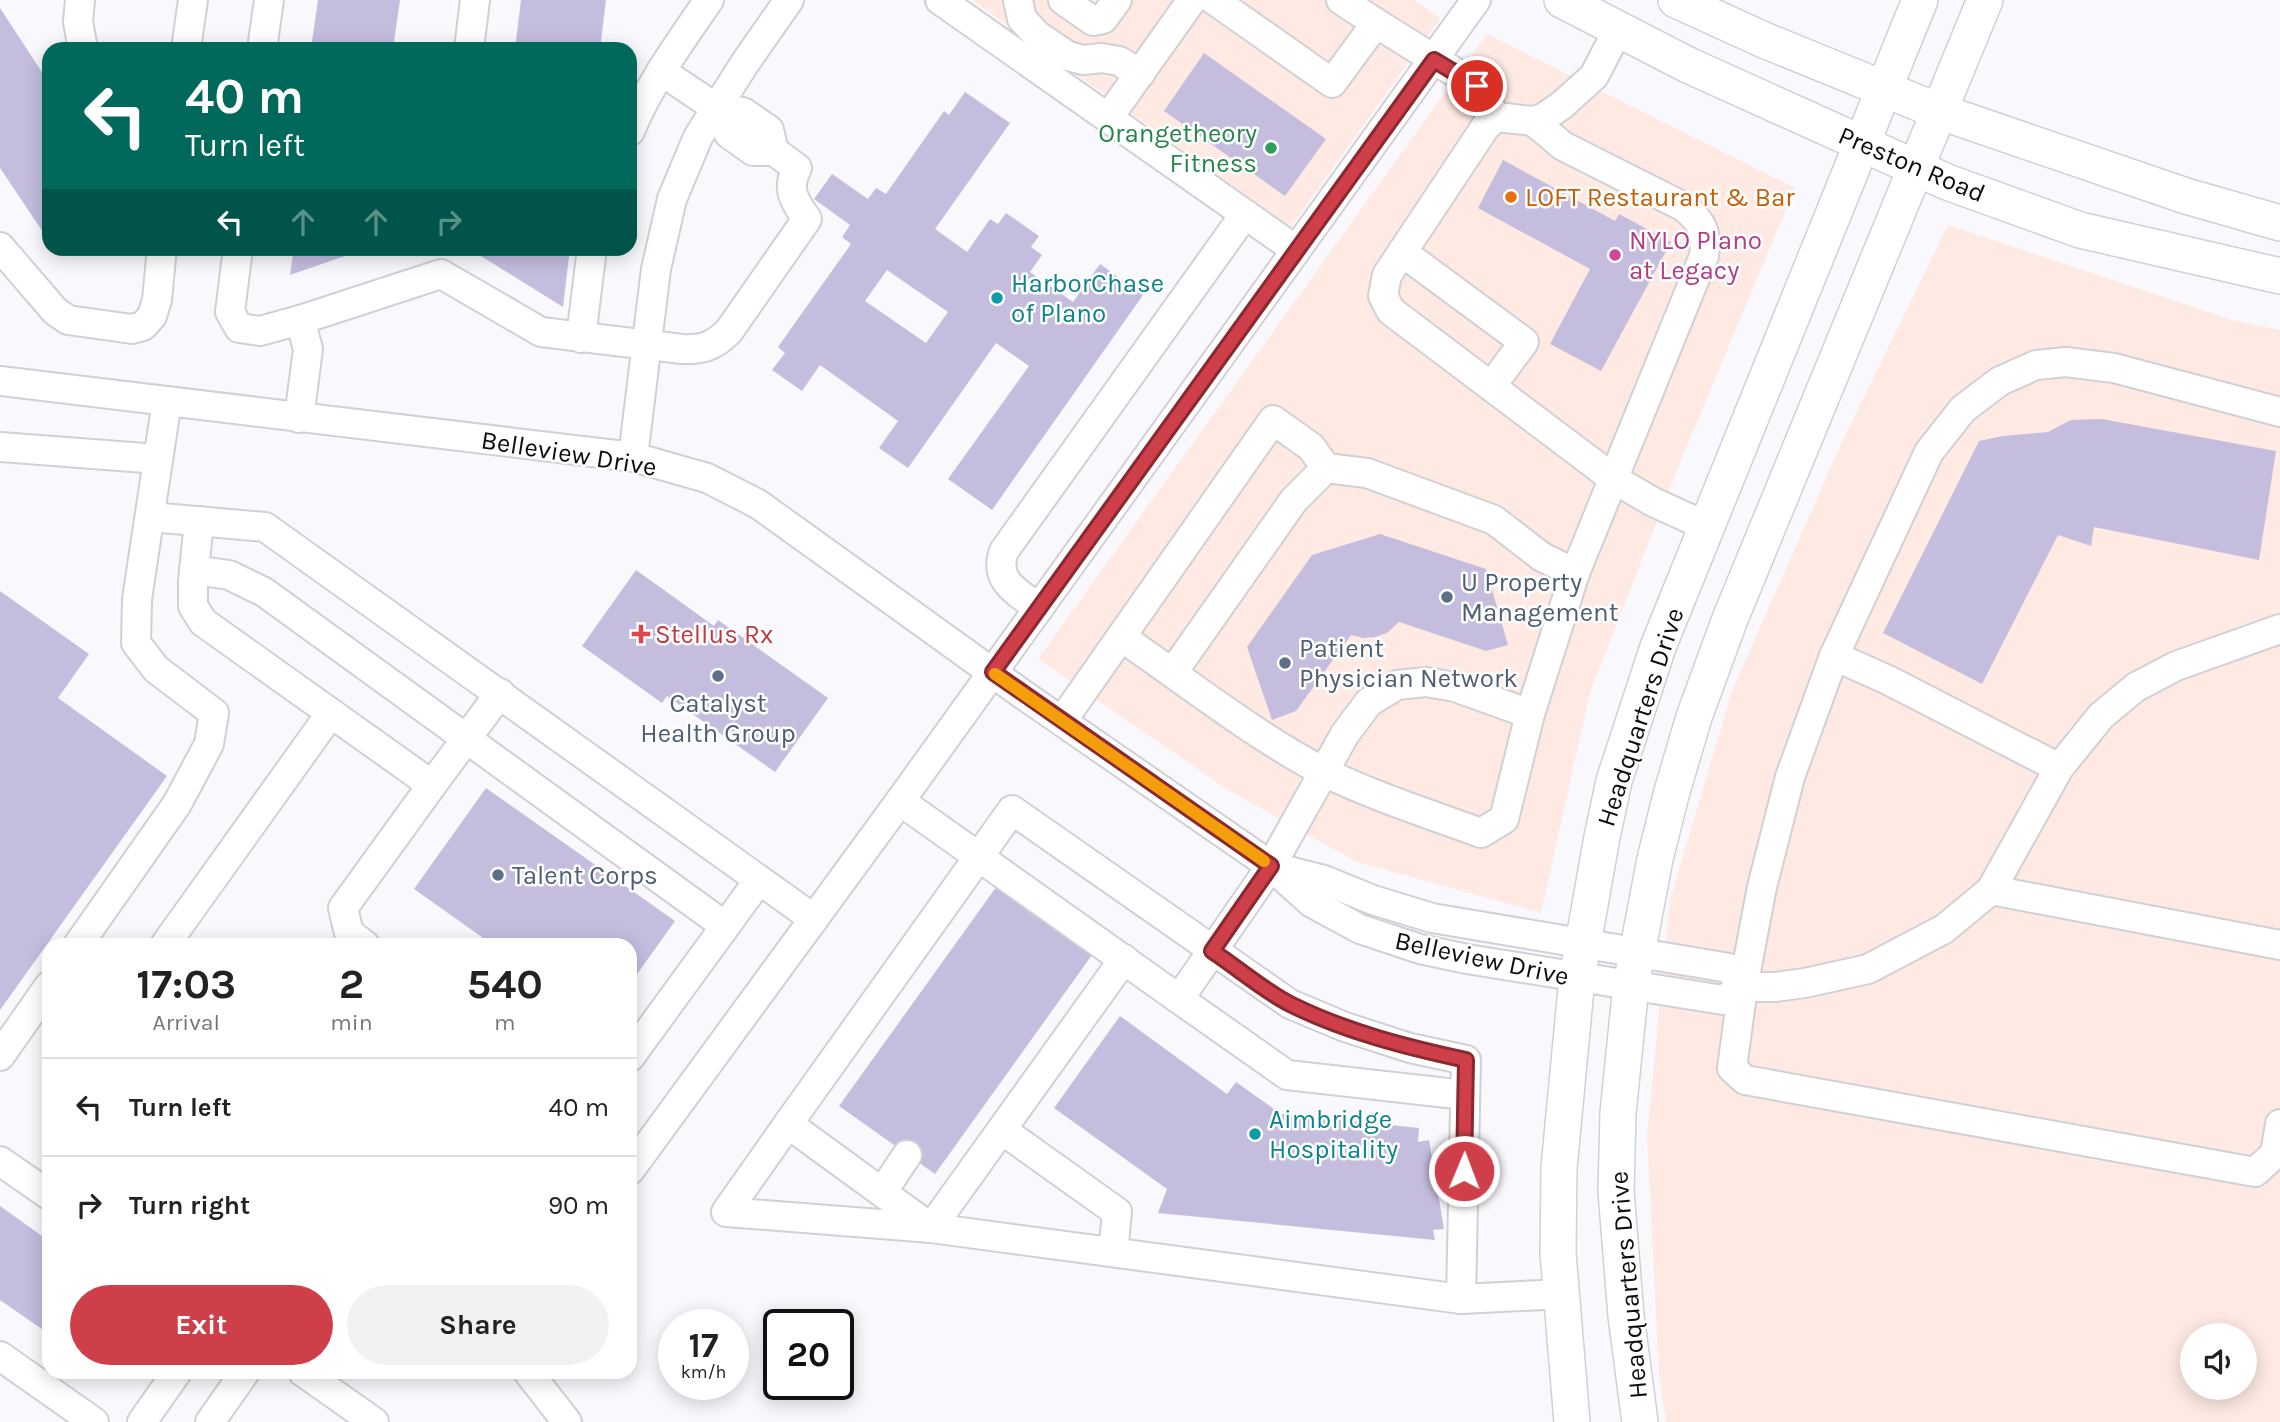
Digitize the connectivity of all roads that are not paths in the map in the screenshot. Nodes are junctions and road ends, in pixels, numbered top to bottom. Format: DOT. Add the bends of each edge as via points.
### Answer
graph roads {
  1 [pos="80,0"];
  2 [pos="193,0"];
  3 [pos="268,0"];
  4 [pos="475,0"];
  5 [pos="709,0"];
  6 [pos="789,0"];
  7 [pos="940,0"];
  8 [pos="1018,0"];
  9 [pos="1063,0"];
  10 [pos="1117,0"];
  11 [pos="1192,0"];
  12 [pos="1214,0"];
  13 [pos="1341,0"];
  14 [pos="1476,0"];
  15 [pos="1562,0"];
  16 [pos="1676,0"];
  17 [pos="1920,0"];
  18 [pos="1985,0"];
  19 [pos="1376,23"];
  20 [pos="1618,30"];
  21 [pos="82,42"];
  22 [pos="187,42"];
  23 [pos="263,42"];
  24 [pos="470,42"];
  25 [pos="1434,60"];
  26 [pos="661,71"];
  27 [pos="1140,74"];
  28 [pos="1884,90"];
  29 [pos="716,108"];
  30 [pos="1938,111"];
  31 [pos="637,114"];
  32 [pos="1496,117"];
  33 [pos="1108,118"];
  34 [pos="1533,121"];
  35 [pos="1862,144"];
  36 [pos="1915,167"];
  37 [pos="1245,214"];
  38 [pos="2280,223"];
  39 [pos="0,247"];
  40 [pos="1296,250"];
  41 [pos="1402,252"];
  42 [pos="161,256"];
  43 [pos="237,256"];
  44 [pos="591,256"];
  45 [pos="443,261"];
  46 [pos="2280,276"];
  47 [pos="300,320"];
  48 [pos="582,338"];
  49 [pos="648,345"];
  50 [pos="0,382"];
  51 [pos="1492,385"];
  52 [pos="167,401"];
  53 [pos="2280,412"];
  54 [pos="299,418"];
  55 [pos="0,447"];
  56 [pos="633,457"];
  57 [pos="158,459"];
  58 [pos="1326,468"];
  59 [pos="1615,479"];
  60 [pos="150,517"];
  61 [pos="199,521"];
  62 [pos="1706,526"];
  63 [pos="1759,546"];
  64 [pos="194,570"];
  65 [pos="1575,573"];
  66 [pos="1039,608"];
  67 [pos="2280,629"];
  68 [pos="1121,637"];
  69 [pos="1834,656"];
  70 [pos="993,672"];
  71 [pos="1173,672"];
  72 [pos="500,694"];
  73 [pos="331,713"];
  74 [pos="1530,714"];
  75 [pos="1062,721"];
  76 [pos="467,737"];
  77 [pos="2059,768"];
  78 [pos="1326,772"];
  79 [pos="432,785"];
  80 [pos="900,801"];
  81 [pos="979,856"];
  82 [pos="1271,866"];
  83 [pos="759,880"];
  84 [pos="1991,890"];
  85 [pos="814,919"];
  86 [pos="725,926"];
  87 [pos="83,938"];
  88 [pos="170,938"];
  89 [pos="356,938"];
  90 [pos="1582,944"];
  91 [pos="2280,945"];
  92 [pos="1212,951"];
  93 [pos="1124,959"];
  94 [pos="1634,969"];
  95 [pos="1577,978"];
  96 [pos="1743,987"];
  97 [pos="42,996"];
  98 [pos="1179,999"];
  99 [pos="637,1047"];
  100 [pos="0,1056"];
  101 [pos="1465,1095"];
  102 [pos="788,1124"];
  103 [pos="2280,1124"];
  104 [pos="1002,1130"];
  105 [pos="907,1155"];
  106 [pos="637,1160"];
  107 [pos="0,1161"];
  108 [pos="42,1190"];
  109 [pos="883,1191"];
  110 [pos="931,1228"];
  111 [pos="1113,1252"];
  112 [pos="1562,1294"];
  113 [pos="1461,1299"];
  114 [pos="0,1356"];
  115 [pos="172,1379"];
  116 [pos="240,1379"];
  117 [pos="313,1379"];
  118 [pos="533,1379"];
  119 [pos="94,1422"];
  120 [pos="142,1422"];
  121 [pos="210,1422"];
  122 [pos="374,1422"];
  123 [pos="567,1422"];
  124 [pos="1572,1422"];
  125 [pos="1640,1422"];
  1 -- 21 [label="street"];
  2 -- 22 [label="street"];
  3 -- 23 [label="street"];
  4 -- 24 [label="street"];
  5 -- 26 [label="street"];
  6 -- 29 [label="street"];
  7 -- 33 [label="street"];
  8 -- 27 [label="street" via="1022,19 1068,56 1119,61"];
  9 -- 10 [label="street" via="1093,21 1103,19"];
  11 -- 27 [label="street"];
  12 -- 19 [label="street" via="1332,83"];
  13 -- 19 [label="street"];
  14 -- 25 [label="street"];
  15 -- 20 [label="main road, Preston Road"];
  16 -- 28 [label="main road"];
  17 -- 28 [label="main road, Headquarters Drive"];
  18 -- 30 [label="main road, Headquarters Drive"];
  19 -- 25 [label="street"];
  20 -- 34 [label="street" via="1594,76 1562,105"];
  20 -- 35 [label="main road, Preston Road"];
  25 -- 32 [label="street" via="1477,86"];
  25 -- 40 [label="street"];
  26 -- 29 [label="street"];
  26 -- 31 [label="street"];
  27 -- 33 [label="street"];
  28 -- 30 [label="main road"];
  28 -- 35 [label="main road, Headquarters Drive"];
  29 -- 49 [label="street" via="698,137 672,199 656,269"];
  29 -- 49 [label="street" via="743,112 769,130 775,151 797,168 791,179 794,201 807,219 719,342 702,350"];
  30 -- 36 [label="main road, Headquarters Drive"];
  30 -- 38 [label="main road" via="2186,196"];
  32 -- 34 [label="street"];
  32 -- 41 [label="street"];
  33 -- 37 [label="street"];
  34 -- 59 [label="street" via="1563,146 1684,207 1699,219 1706,238 1703,256"];
  35 -- 36 [label="main road, Preston Road"];
  35 -- 62 [label="main road, Headquarters Drive"];
  36 -- 46 [label="main road, Preston Road" via="1947,183 2080,230"];
  36 -- 63 [label="main road, Headquarters Drive"];
  37 -- 40 [label="street"];
  37 -- 66 [label="street" via="1004,551 1001,574 1010,587"];
  39 -- 42 [label="street" via="68,320 132,329 152,316"];
  40 -- 66 [label="street"];
  41 -- 51 [label="street" via="1387,275 1383,296 1391,311"];
  41 -- 51 [label="street" via="1524,342"];
  43 -- 47 [label="street" via="230,312 239,328 260,331"];
  44 -- 48 [label="street"];
  45 -- 47 [label="street"];
  45 -- 48 [label="street" via="541,332"];
  47 -- 54 [label="street" via="308,349"];
  48 -- 49 [label="street"];
  49 -- 56 [label="street"];
  50 -- 52 [label="street, Belleview Drive"];
  51 -- 59 [label="street"];
  52 -- 54 [label="street, Belleview Drive"];
  52 -- 57 [label="street"];
  53 -- 69 [label="street" via="2114,368 2066,362 2036,365 2000,381 1964,409 1929,452"];
  54 -- 56 [label="street, Belleview Drive"];
  55 -- 57 [label="street"];
  56 -- 70 [label="street, Belleview Drive" via="707,478 758,504"];
  57 -- 60 [label="street"];
  58 -- 65 [label="street" via="1367,473 1494,520 1542,557"];
  58 -- 68 [label="street" via="1311,447 1273,420"];
  58 -- 71 [label="street" via="1294,500"];
  59 -- 62 [label="street"];
  59 -- 65 [label="street"];
  60 -- 61 [label="street"];
  60 -- 87 [label="street" via="137,599 136,643 156,669 214,713 211,734 177,803"];
  61 -- 64 [label="street"];
  61 -- 72 [label="street" via="265,527"];
  62 -- 63 [label="main road"];
  62 -- 90 [label="main road, Headquarters Drive" via="1658,647 1614,781"];
  63 -- 94 [label="main road, Headquarters Drive" via="1694,717 1655,859"];
  64 -- 73 [label="street" via="193,606 203,622"];
  64 -- 76 [label="street" via="229,575 264,592"];
  65 -- 74 [label="street"];
  66 -- 70 [label="street"];
  67 -- 77 [label="street" via="2175,666 2136,687 2101,716"];
  68 -- 71 [label="street"];
  68 -- 75 [label="street"];
  69 -- 77 [label="street"];
  69 -- 96 [label="street" via="1790,776"];
  70 -- 75 [label="street, Belleview Drive"];
  70 -- 80 [label="street"];
  71 -- 78 [label="street"];
  72 -- 76 [label="street"];
  72 -- 83 [label="street"];
  73 -- 79 [label="street"];
  73 -- 88 [label="street"];
  74 -- 78 [label="street" via="1455,687 1426,682 1397,685 1369,702 1345,734"];
  74 -- 78 [label="street" via="1504,819 1481,833"];
  75 -- 82 [label="street, Belleview Drive"];
  76 -- 79 [label="street"];
  76 -- 86 [label="street"];
  77 -- 84 [label="street"];
  78 -- 82 [label="street"];
  79 -- 89 [label="street" via="343,908 349,933"];
  80 -- 81 [label="street"];
  80 -- 85 [label="street"];
  81 -- 92 [label="street" via="1013,810"];
  81 -- 93 [label="street"];
  81 -- 102 [label="street"];
  82 -- 90 [label="street, Belleview Drive" via="1432,918"];
  82 -- 92 [label="street"];
  82 -- 95 [label="street, Belleview Drive" via="1312,903 1360,929 1420,949"];
  83 -- 85 [label="street"];
  83 -- 86 [label="street"];
  84 -- 91 [label="street"];
  84 -- 96 [label="street" via="1944,929 1868,969 1805,983"];
  85 -- 106 [label="street"];
  86 -- 99 [label="street"];
  90 -- 94 [label="street, Belleview Drive"];
  90 -- 95 [label="main road, Headquarters Drive"];
  92 -- 98 [label="street"];
  92 -- 101 [label="street" via="1301,1009 1358,1032 1466,1060"];
  93 -- 98 [label="street"];
  93 -- 104 [label="street"];
  94 -- 95 [label="street, Belleview Drive"];
  94 -- 96 [label="street" via="1723,1000"];
  94 -- 125 [label="main road, Headquarters Drive" via="1618,1113 1616,1191"];
  95 -- 112 [label="main road, Headquarters Drive" via="1559,1168"];
  96 -- 103 [label="street" via="1732,1068 1745,1080 2255,1172 2275,1154"];
  97 -- 100 [label="street"];
  98 -- 101 [label="street" via="1287,1074"];
  101 -- 113 [label="street"];
  102 -- 109 [label="street"];
  102 -- 110 [label="street" via="726,1212"];
  104 -- 110 [label="street"];
  104 -- 111 [label="street" via="1117,1212"];
  105 -- 109 [label="street"];
  107 -- 108 [label="street"];
  109 -- 110 [label="street"];
  110 -- 111 [label="street"];
  111 -- 113 [label="street"];
  112 -- 113 [label="street"];
  112 -- 124 [label="main road, Headquarters Drive"];
  114 -- 119 [label="street"];
  115 -- 120 [label="street"];
  116 -- 121 [label="street"];
  117 -- 122 [label="street"];
  118 -- 123 [label="street"];
}
